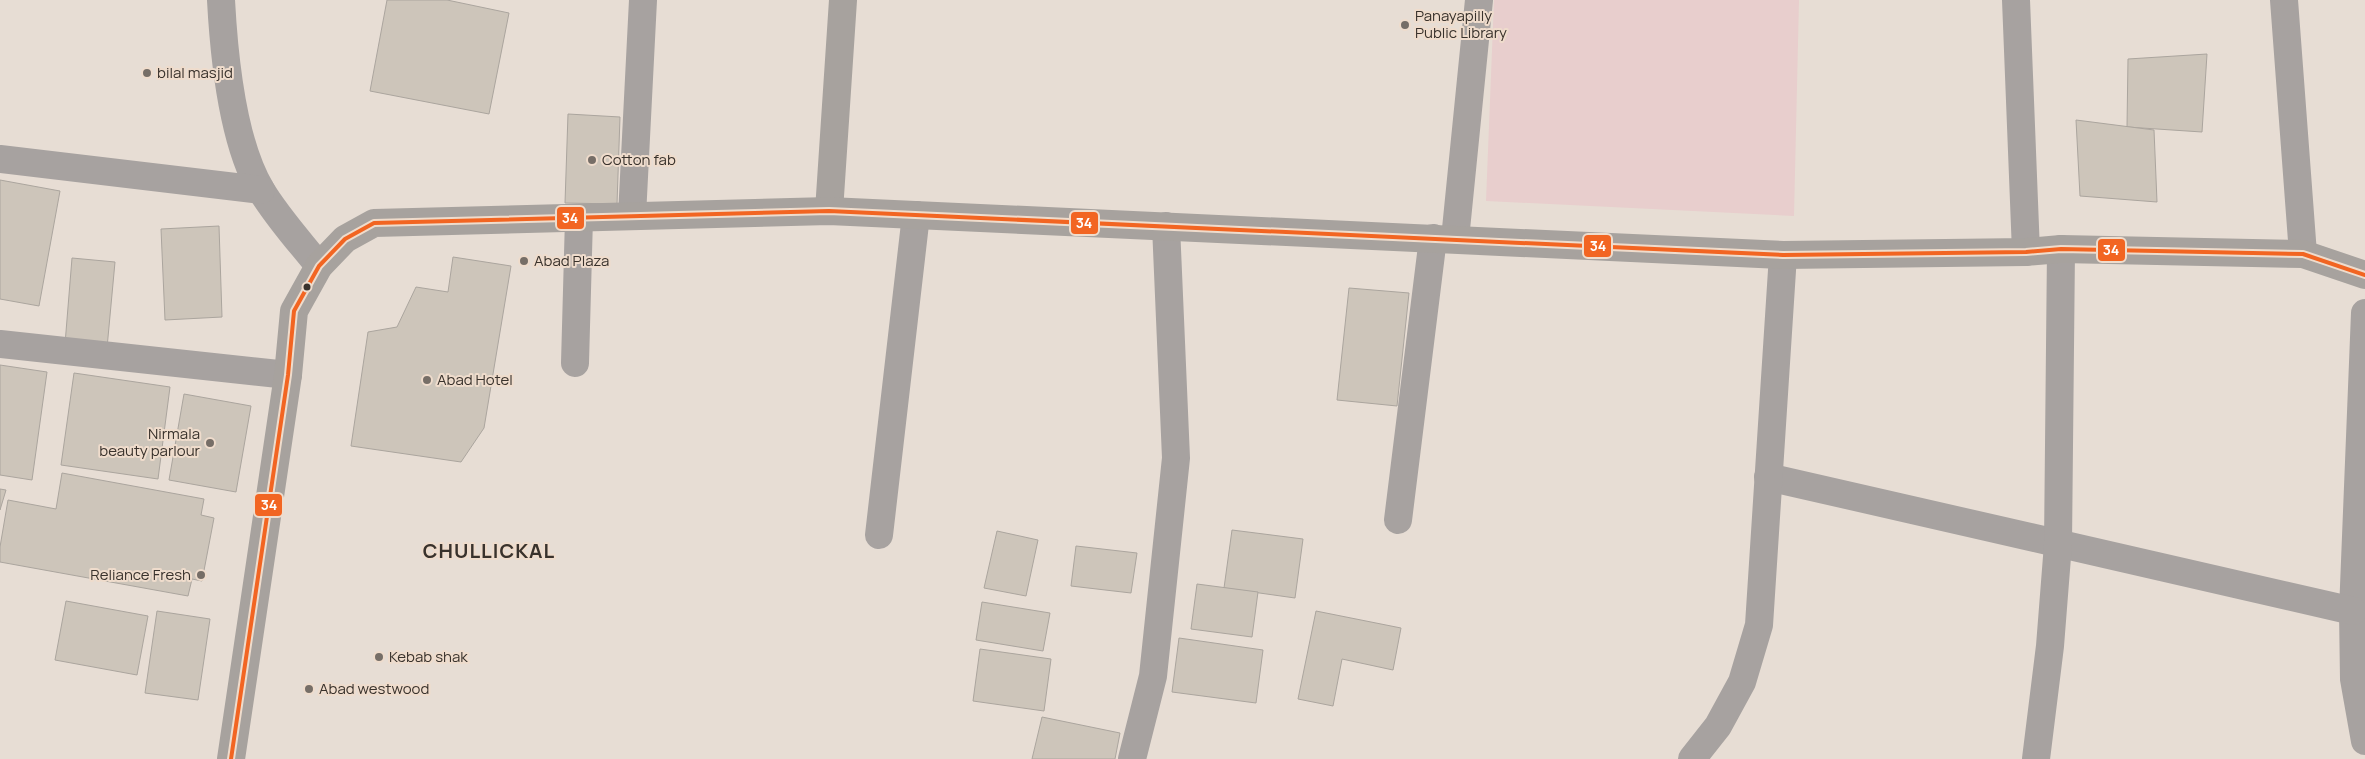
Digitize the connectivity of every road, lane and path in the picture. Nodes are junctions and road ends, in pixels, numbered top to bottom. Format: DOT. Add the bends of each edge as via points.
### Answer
graph roads {
  1 [pos="221,0"];
  2 [pos="643,0"];
  3 [pos="843,0"];
  4 [pos="1478,0"];
  5 [pos="2016,0"];
  6 [pos="2284,0"];
  7 [pos="0,160"];
  8 [pos="261,190"];
  9 [pos="829,211"];
  10 [pos="916,215"];
  11 [pos="632,216"];
  12 [pos="579,218"];
  13 [pos="1166,226"];
  14 [pos="1444,239"];
  15 [pos="2061,249"];
  16 [pos="2026,252"];
  17 [pos="2303,254"];
  18 [pos="1783,255"];
  19 [pos="319,266"];
  20 [pos="2365,275"];
  21 [pos="2365,313"];
  22 [pos="0,344"];
  23 [pos="575,362"];
  24 [pos="288,375"];
  25 [pos="1768,477"];
  26 [pos="1398,520"];
  27 [pos="879,536"];
  28 [pos="2058,544"];
  29 [pos="2352,611"];
  30 [pos="2365,742"];
  31 [pos="232,759"];
  32 [pos="1132,759"];
  33 [pos="1692,759"];
  34 [pos="2036,759"];
  1 -- 8 [label="street" via="224,48 242,148"];
  2 -- 11 [label="street"];
  3 -- 9 [label="main road"];
  4 -- 14 [label="street"];
  5 -- 16 [label="street"];
  6 -- 17 [label="street"];
  7 -- 8 [label="street"];
  8 -- 19 [label="street"];
  9 -- 10 [label="main road"];
  9 -- 11 [label="main road"];
  10 -- 13 [label="main road"];
  10 -- 27 [label="street"];
  11 -- 12 [label="main road"];
  12 -- 19 [label="main road" via="374,223 345,239"];
  12 -- 23 [label="street"];
  13 -- 14 [label="main road"];
  13 -- 32 [label="street" via="1176,458 1153,676"];
  14 -- 18 [label="main road"];
  14 -- 26 [label="street"];
  15 -- 16 [label="main road"];
  15 -- 17 [label="main road"];
  15 -- 28 [label="street"];
  16 -- 18 [label="main road"];
  17 -- 20 [label="main road"];
  18 -- 25 [label="street"];
  19 -- 24 [label="main road" via="294,311"];
  21 -- 29 [label="street"];
  22 -- 24 [label="street"];
  24 -- 31 [label="main road"];
  25 -- 28 [label="street"];
  25 -- 33 [label="street" via="1759,625 1742,682 1718,726"];
  28 -- 29 [label="street"];
  28 -- 34 [label="street"];
  29 -- 30 [label="street" via="2354,679"];
}
